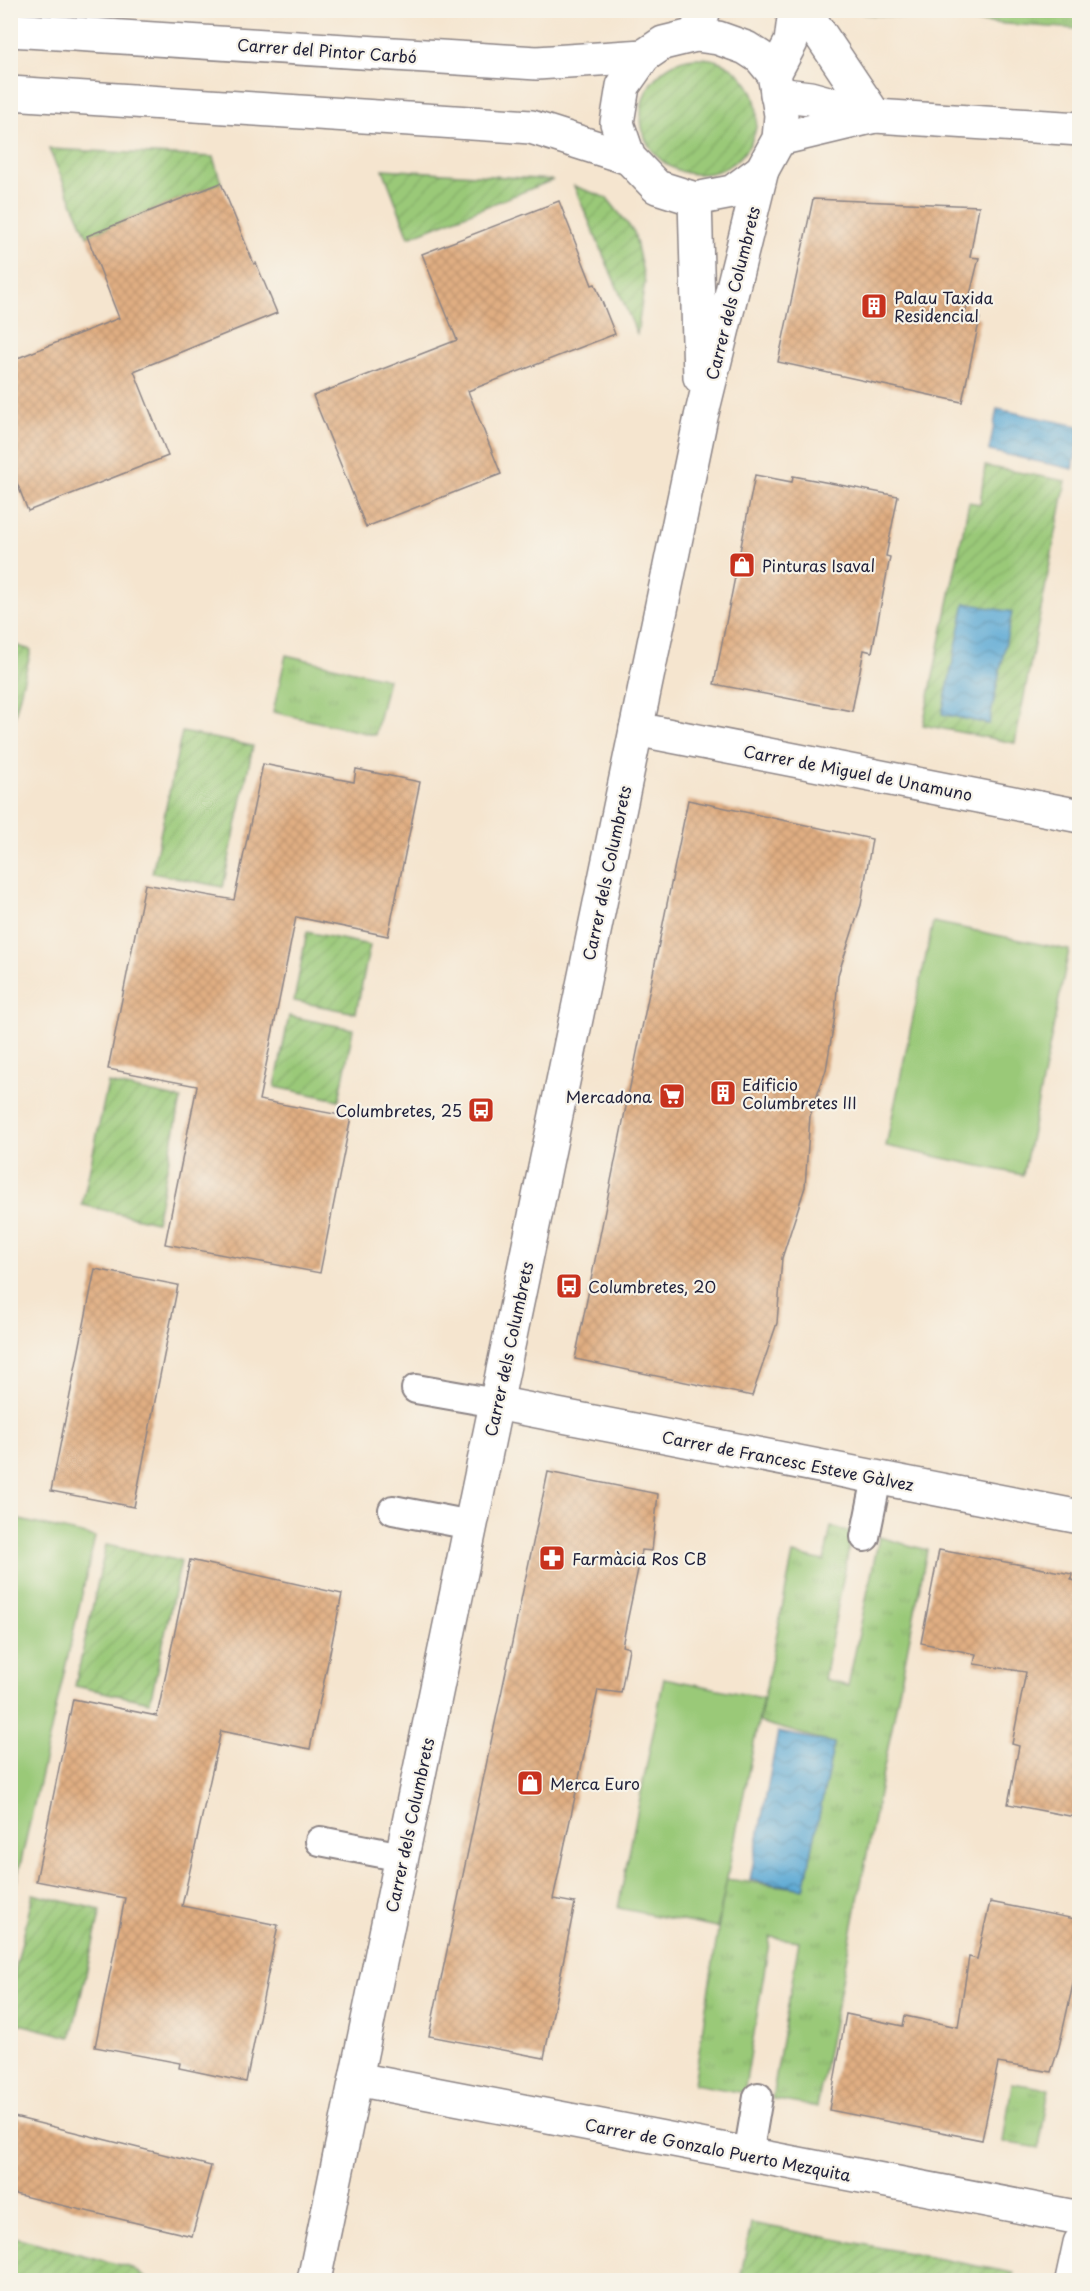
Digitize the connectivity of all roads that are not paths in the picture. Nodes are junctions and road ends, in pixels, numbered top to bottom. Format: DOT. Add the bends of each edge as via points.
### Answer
graph roads {
  1 [pos="795,10"];
  2 [pos="804,10"];
  3 [pos="700,23"];
  4 [pos="10,30"];
  5 [pos="644,56"];
  6 [pos="776,84"];
  7 [pos="10,93"];
  8 [pos="875,116"];
  9 [pos="1080,129"];
  10 [pos="779,139"];
  11 [pos="629,158"];
  12 [pos="762,170"];
  13 [pos="694,199"];
  14 [pos="701,417"];
  15 [pos="636,729"];
  16 [pos="1080,816"];
  17 [pos="416,1389"];
  18 [pos="496,1403"];
  19 [pos="877,1478"];
  20 [pos="393,1510"];
  21 [pos="1080,1517"];
  22 [pos="471,1525"];
  23 [pos="865,1537"];
  24 [pos="320,1841"];
  25 [pos="402,1857"];
  26 [pos="356,2079"];
  27 [pos="758,2097"];
  28 [pos="748,2155"];
  29 [pos="1080,2218"];
  30 [pos="1080,2243"];
  31 [pos="314,2280"];
  32 [pos="1072,2280"];
  1 -- 6 [label="street" via="791,42"];
  2 -- 8 [label="street"];
  3 -- 5 [label="street"];
  3 -- 6 [label="street" via="718,38 760,57"];
  4 -- 5 [label="street, Carrer del Pintor Carbó" via="537,63"];
  5 -- 11 [label="street" via="623,86 620,105 618,123"];
  6 -- 8 [label="street" via="810,99"];
  6 -- 10 [label="street" via="781,116"];
  7 -- 11 [label="street" via="531,127"];
  8 -- 9 [label="street"];
  8 -- 10 [label="street"];
  10 -- 12 [label="street"];
  11 -- 13 [label="street" via="657,187"];
  12 -- 13 [label="street" via="732,192"];
  12 -- 14 [label="street, Carrer dels Columbrets"];
  13 -- 14 [label="street, Carrer dels Columbrets"];
  14 -- 15 [label="street, Carrer dels Columbrets"];
  15 -- 16 [label="street, Carrer de Miguel de Unamuno"];
  15 -- 18 [label="street, Carrer dels Columbrets"];
  17 -- 18 [label="lane"];
  18 -- 19 [label="street, Carrer de Francesc Esteve Gàlvez"];
  18 -- 22 [label="street, Carrer dels Columbrets"];
  19 -- 21 [label="street, Carrer de Francesc Esteve Gàlvez"];
  19 -- 23 [label="lane"];
  20 -- 22 [label="lane"];
  22 -- 25 [label="street, Carrer dels Columbrets"];
  24 -- 25 [label="lane"];
  25 -- 26 [label="street, Carrer dels Columbrets"];
  26 -- 28 [label="street, Carrer de Gonzalo Puerto Mezquita"];
  26 -- 31 [label="street, Carrer dels Columbrets"];
  27 -- 28 [label="lane"];
  28 -- 29 [label="street, Carrer de Gonzalo Puerto Mezquita"];
  30 -- 32 [label="street"];
}
